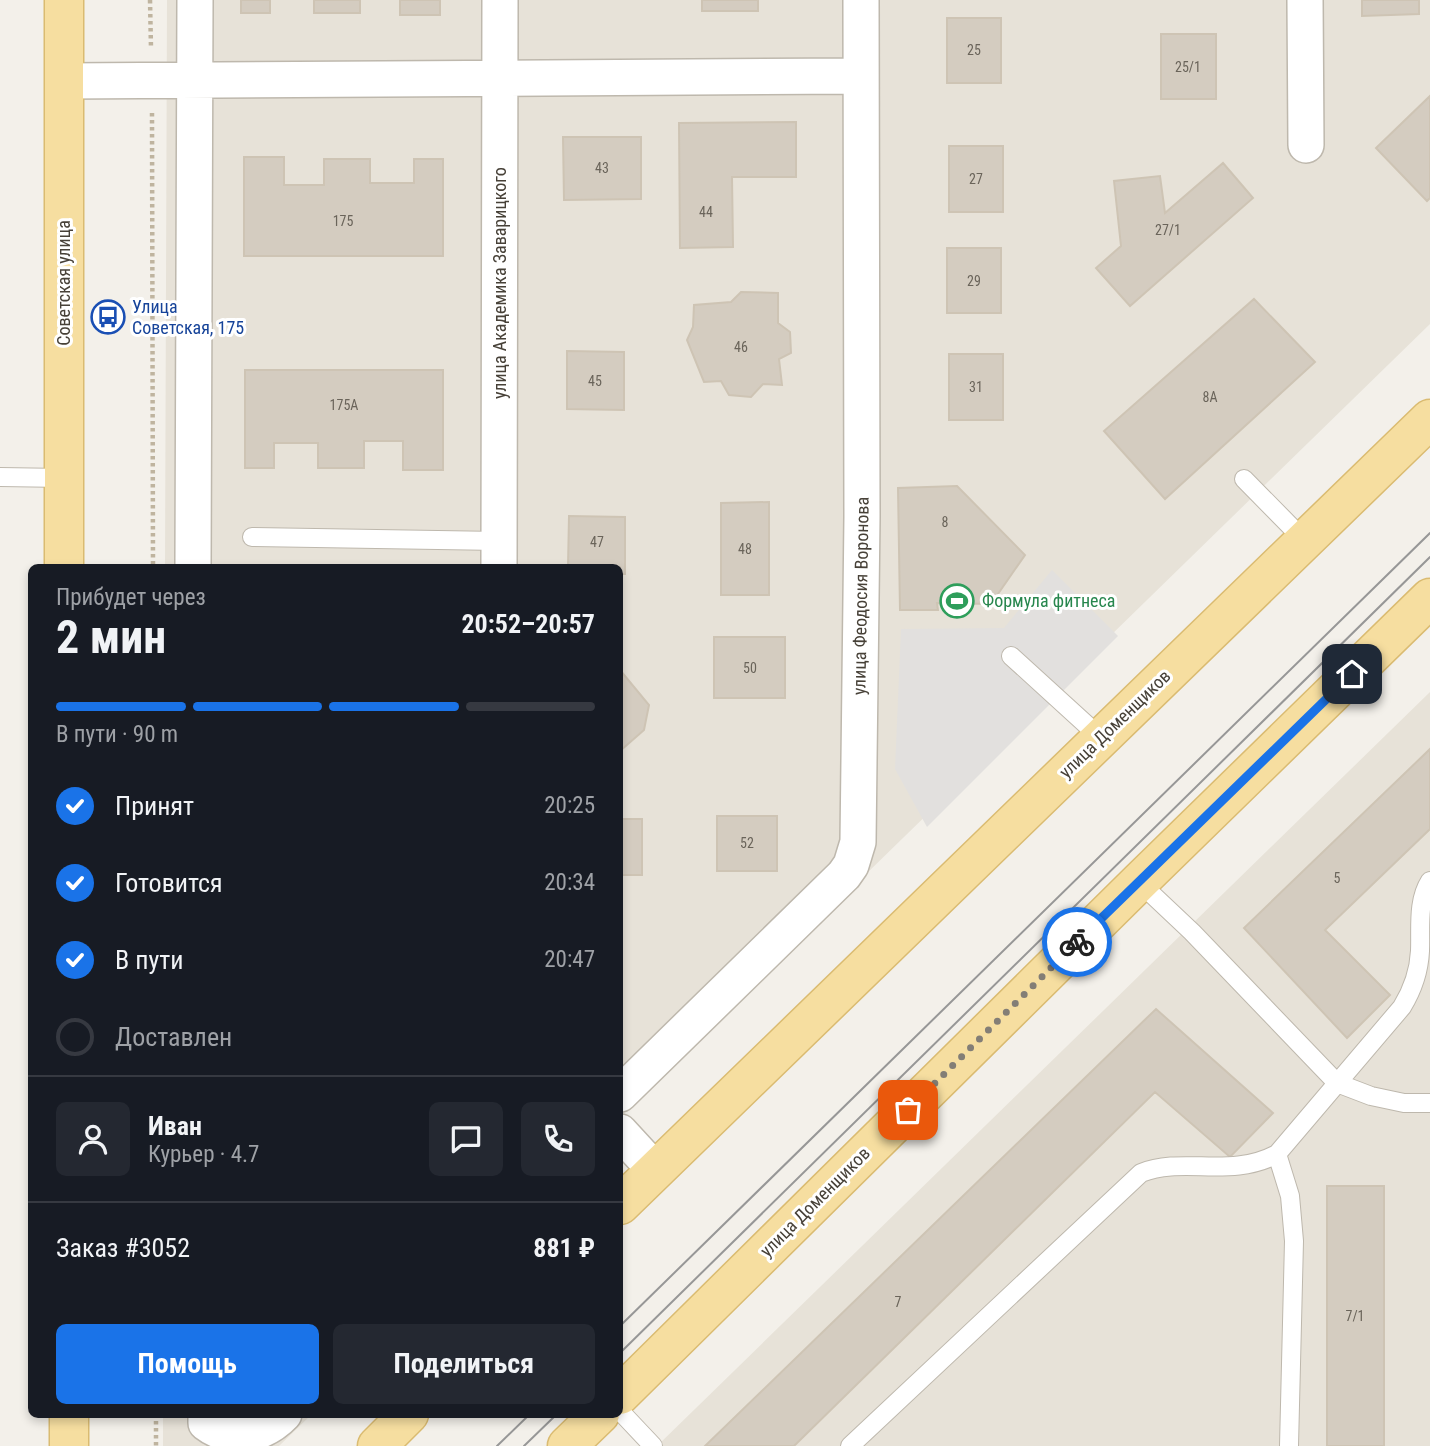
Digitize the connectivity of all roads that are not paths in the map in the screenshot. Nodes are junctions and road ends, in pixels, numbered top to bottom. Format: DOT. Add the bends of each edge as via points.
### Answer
graph roads {
  1 [pos="64,0"];
  2 [pos="195,0"];
  3 [pos="500,0"];
  4 [pos="862,0"];
  5 [pos="1305,0"];
  6 [pos="861,76"];
  7 [pos="500,78"];
  8 [pos="196,80"];
  9 [pos="65,81"];
  10 [pos="1306,145"];
  11 [pos="1430,419"];
  12 [pos="0,477"];
  13 [pos="64,478"];
  14 [pos="1244,479"];
  15 [pos="252,537"];
  16 [pos="1304,540"];
  17 [pos="499,554"];
  18 [pos="64,564"];
  19 [pos="193,564"];
  20 [pos="1430,598"];
  21 [pos="1011,656"];
  22 [pos="1101,738"];
  23 [pos="1430,881"];
  24 [pos="1139,882"];
  25 [pos="1425,953"];
  26 [pos="1337,1083"];
  27 [pos="623,1091"];
  28 [pos="1430,1103"];
  29 [pos="623,1135"];
  30 [pos="1277,1154"];
  31 [pos="655,1170"];
  32 [pos="623,1202"];
  33 [pos="623,1392"];
  34 [pos="623,1414"];
  35 [pos="69,1418"];
  36 [pos="206,1418"];
  37 [pos="280,1418"];
  38 [pos="405,1418"];
  39 [pos="596,1418"];
  40 [pos="69,1446"];
  41 [pos="377,1446"];
  42 [pos="567,1446"];
  43 [pos="653,1446"];
  44 [pos="850,1446"];
  45 [pos="1289,1446"];
  1 -- 9 [label="main road, Советская улица"];
  2 -- 8 [label="street"];
  3 -- 7 [label="street, улица Академика Заварицкого"];
  4 -- 6 [label="street, улица Феодосия Воронова"];
  5 -- 10 [label="street"];
  6 -- 7 [label="street"];
  6 -- 27 [label="street, улица Феодосия Воронова" via="863,517 856,854 844,875"];
  7 -- 8 [label="street"];
  7 -- 17 [label="street, улица Академика Заварицкого"];
  8 -- 9 [label="street"];
  8 -- 19 [label="street"];
  9 -- 13 [label="main road, Советская улица"];
  11 -- 16 [label="main road, улица Доменщиков"];
  12 -- 13 [label="lane"];
  13 -- 18 [label="main road, Советская улица"];
  14 -- 16 [label="lane"];
  15 -- 17 [label="lane"];
  16 -- 22 [label="main road, улица Доменщиков"];
  20 -- 24 [label="main road, улица Доменщиков"];
  21 -- 22 [label="lane"];
  22 -- 31 [label="main road, улица Доменщиков"];
  23 -- 25 [label="lane" via="1422,897"];
  24 -- 26 [label="lane"];
  24 -- 33 [label="main road, улица Доменщиков"];
  25 -- 26 [label="lane" via="1411,993"];
  26 -- 28 [label="lane" via="1371,1096"];
  26 -- 30 [label="lane"];
  29 -- 31 [label="street"];
  30 -- 44 [label="lane" via="1241,1167 1161,1168 1141,1173"];
  30 -- 45 [label="lane" via="1290,1196 1294,1241"];
  31 -- 32 [label="main road, улица Доменщиков"];
  34 -- 43 [label="lane"];
  35 -- 40 [label="main road"];
  36 -- 37 [label="street" via="219,1433 237,1436"];
  38 -- 41 [label="main road"];
  39 -- 42 [label="main road"];
}
